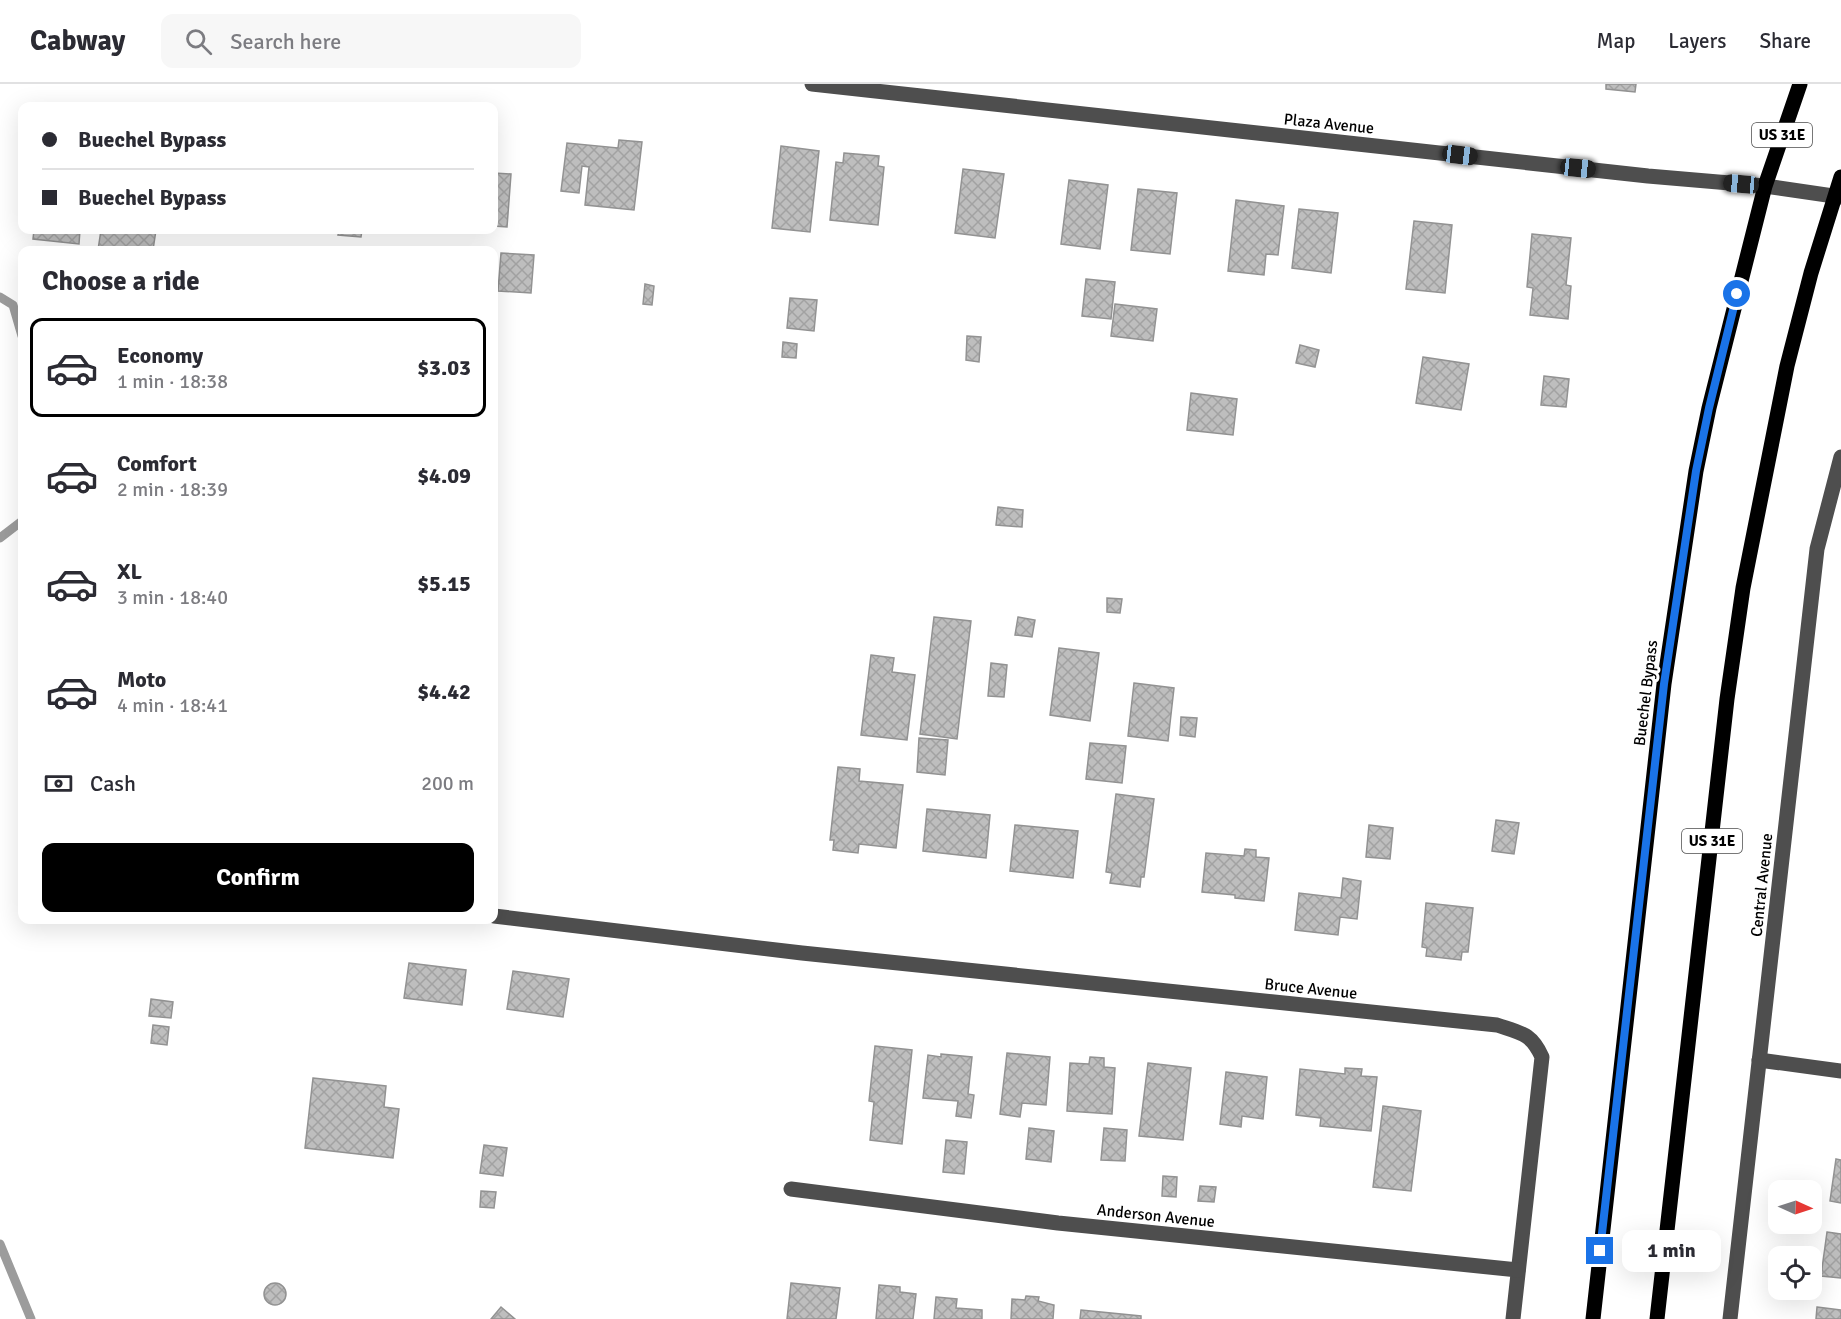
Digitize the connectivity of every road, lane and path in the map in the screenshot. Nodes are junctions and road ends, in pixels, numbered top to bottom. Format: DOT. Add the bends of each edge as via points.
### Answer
graph roads {
  1 [pos="812,84"];
  2 [pos="1800,84"];
  3 [pos="1841,177"];
  4 [pos="1765,186"];
  5 [pos="1838,197"];
  6 [pos="1841,457"];
  7 [pos="498,916"];
  8 [pos="1759,1060"];
  9 [pos="1841,1071"];
  10 [pos="791,1189"];
  11 [pos="1518,1270"];
  12 [pos="1513,1319"];
  13 [pos="1593,1319"];
  14 [pos="1657,1319"];
  15 [pos="1730,1319"];
  1 -- 4 [label="street, Plaza Avenue"];
  2 -- 4 [label="main road, Buechel Bypass / US 31E"];
  3 -- 5 [label="main road, US 31E"];
  4 -- 5 [label="street, Plaza Avenue"];
  4 -- 13 [label="main road, Buechel Bypass / US 31E" via="1709,408 1679,574"];
  5 -- 14 [label="main road, US 31E" via="1811,273 1787,366 1743,588"];
  6 -- 8 [label="street, Central Avenue" via="1817,549"];
  7 -- 11 [label="street, Bruce Avenue" via="802,953 1497,1025 1523,1034 1535,1042 1542,1057"];
  8 -- 9 [label="street"];
  8 -- 15 [label="street, Central Avenue"];
  10 -- 11 [label="street, Anderson Avenue" via="1058,1223"];
  11 -- 12 [label="street, Bruce Avenue"];
}
